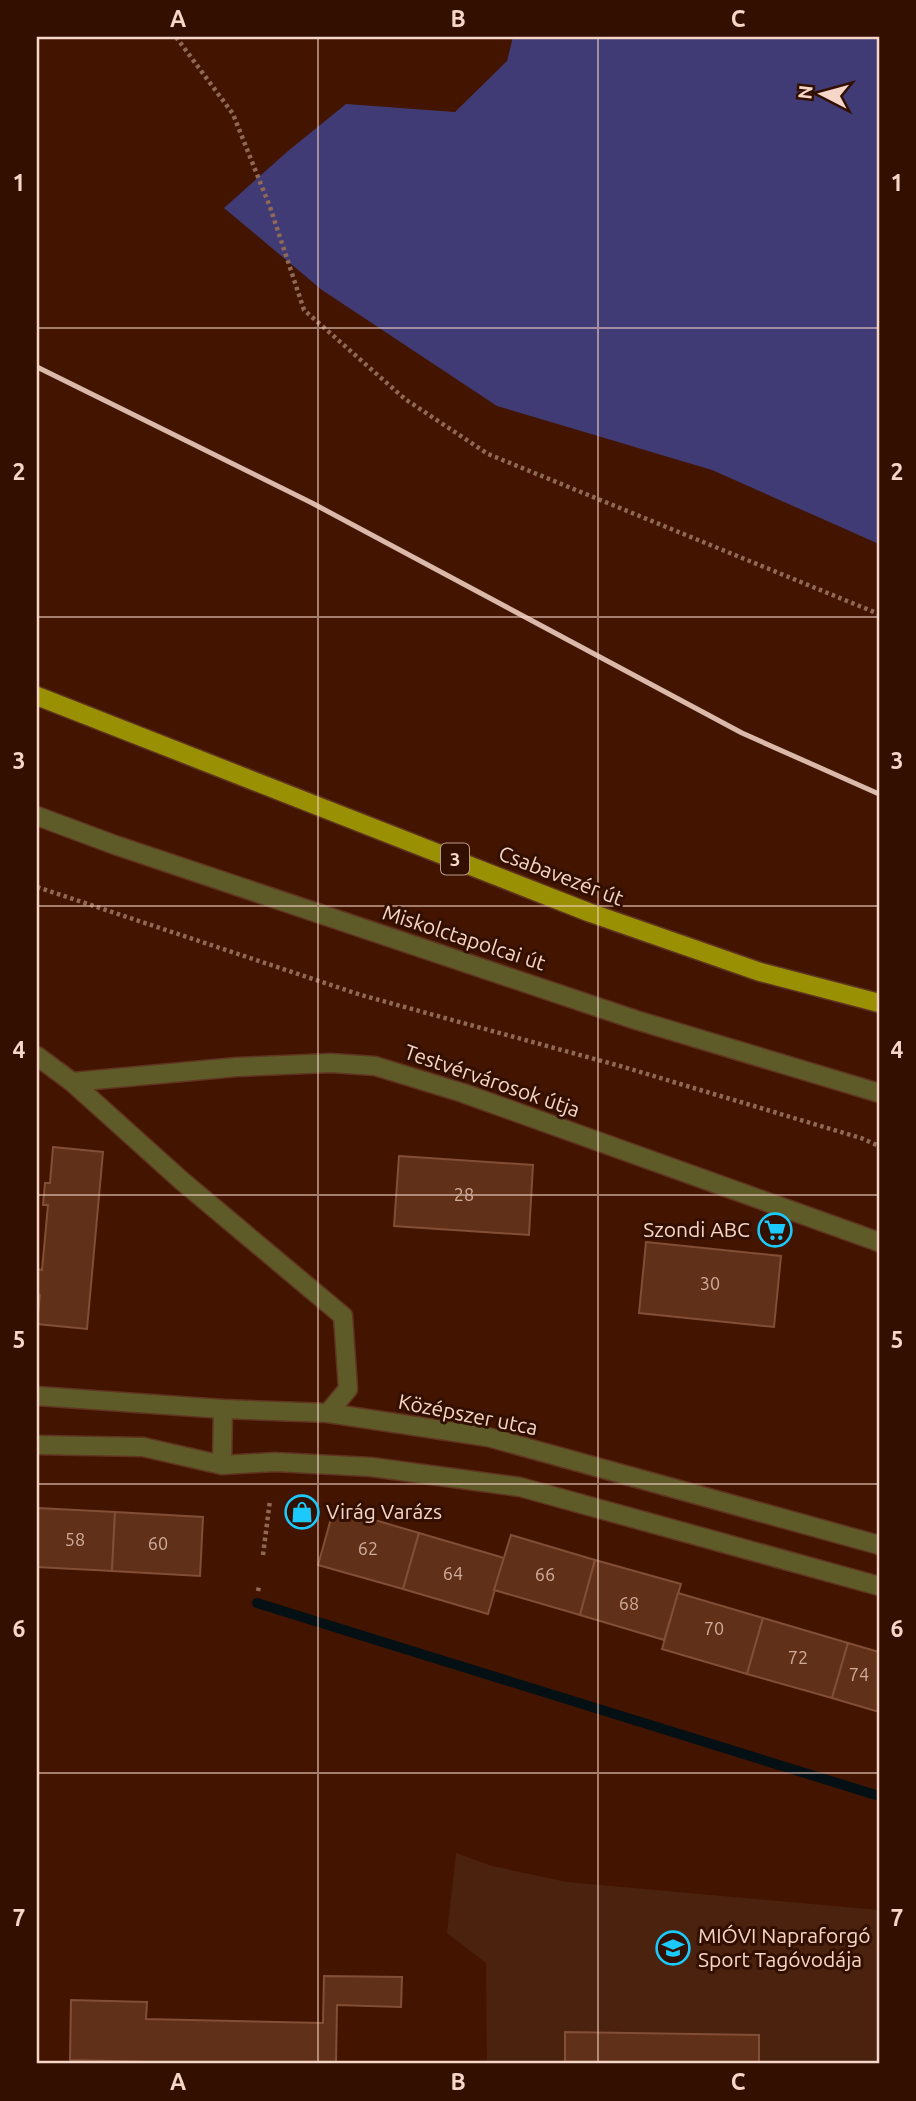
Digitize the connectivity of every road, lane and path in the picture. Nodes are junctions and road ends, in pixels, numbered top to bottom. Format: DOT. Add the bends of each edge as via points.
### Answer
graph roads {
  1 [pos="176,37"];
  2 [pos="879,614"];
  3 [pos="37,696"];
  4 [pos="37,816"];
  5 [pos="37,887"];
  6 [pos="879,1003"];
  7 [pos="37,1056"];
  8 [pos="72,1082"];
  9 [pos="879,1093"];
  10 [pos="879,1146"];
  11 [pos="879,1242"];
  12 [pos="37,1396"];
  13 [pos="223,1409"];
  14 [pos="328,1413"];
  15 [pos="37,1446"];
  16 [pos="222,1465"];
  17 [pos="270,1500"];
  18 [pos="879,1545"];
  19 [pos="263,1555"];
  20 [pos="879,1586"];
  1 -- 2 [label="path" via="233,114 304,310 405,399 488,454"];
  3 -- 6 [label="main road, Csabavezér út / 3" via="588,912 760,972"];
  4 -- 9 [label="street, Miskolctapolcai út" via="636,1020"];
  5 -- 10 [label="path" via="361,995 620,1066"];
  7 -- 8 [label="street"];
  8 -- 11 [label="street, Testvérvárosok útja" via="237,1067 375,1066 476,1097"];
  8 -- 14 [label="street" via="343,1316 348,1389"];
  12 -- 13 [label="street, Középszer utca"];
  13 -- 14 [label="street, Középszer utca"];
  13 -- 16 [label="street"];
  14 -- 18 [label="street, Középszer utca" via="488,1437"];
  15 -- 16 [label="street" via="143,1447"];
  16 -- 20 [label="street" via="275,1462 371,1467 520,1487"];
  17 -- 19 [label="path"];
}
